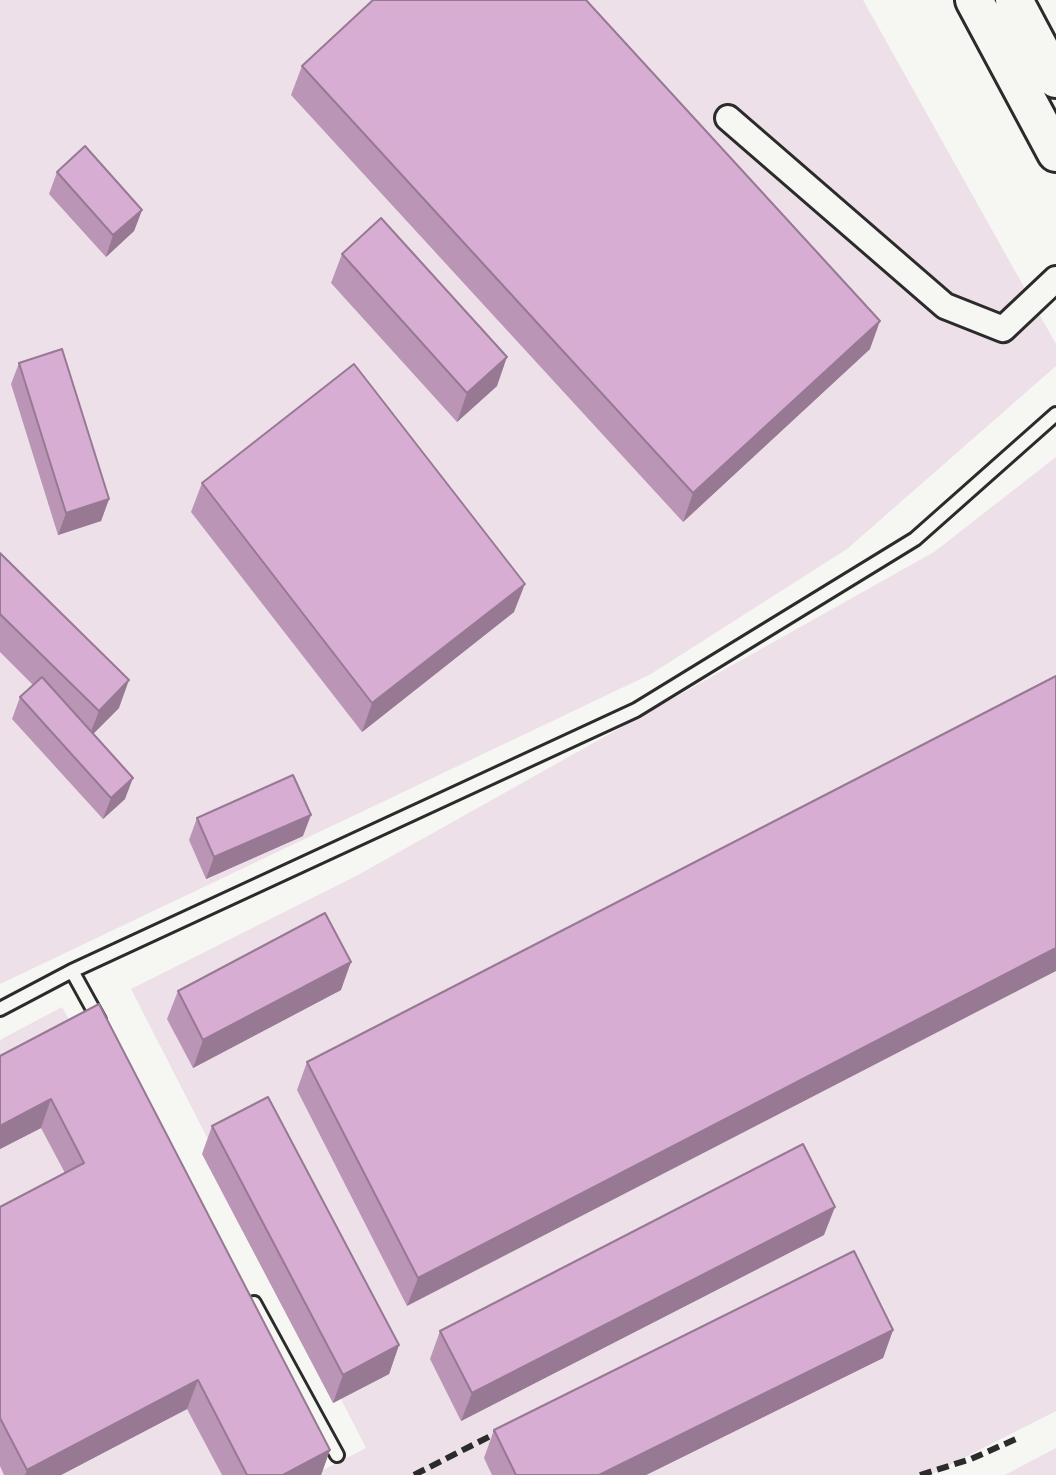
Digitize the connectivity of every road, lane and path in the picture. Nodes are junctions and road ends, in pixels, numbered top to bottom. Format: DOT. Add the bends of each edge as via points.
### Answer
graph roads {
  1 [pos="974,0"];
  2 [pos="1014,0"];
  3 [pos="1056,79"];
  4 [pos="728,118"];
  5 [pos="1056,153"];
  6 [pos="1056,279"];
  7 [pos="1056,414"];
  8 [pos="72,971"];
  9 [pos="0,1009"];
  10 [pos="102,1026"];
  11 [pos="246,1289"];
  12 [pos="337,1455"];
  1 -- 5 [label="main road"];
  2 -- 3 [label="main road"];
  4 -- 6 [label="street" via="945,306 1003,329"];
  7 -- 8 [label="lane" via="915,539 636,710"];
  8 -- 9 [label="lane"];
  8 -- 10 [label="lane"];
  11 -- 12 [label="lane"];
}
